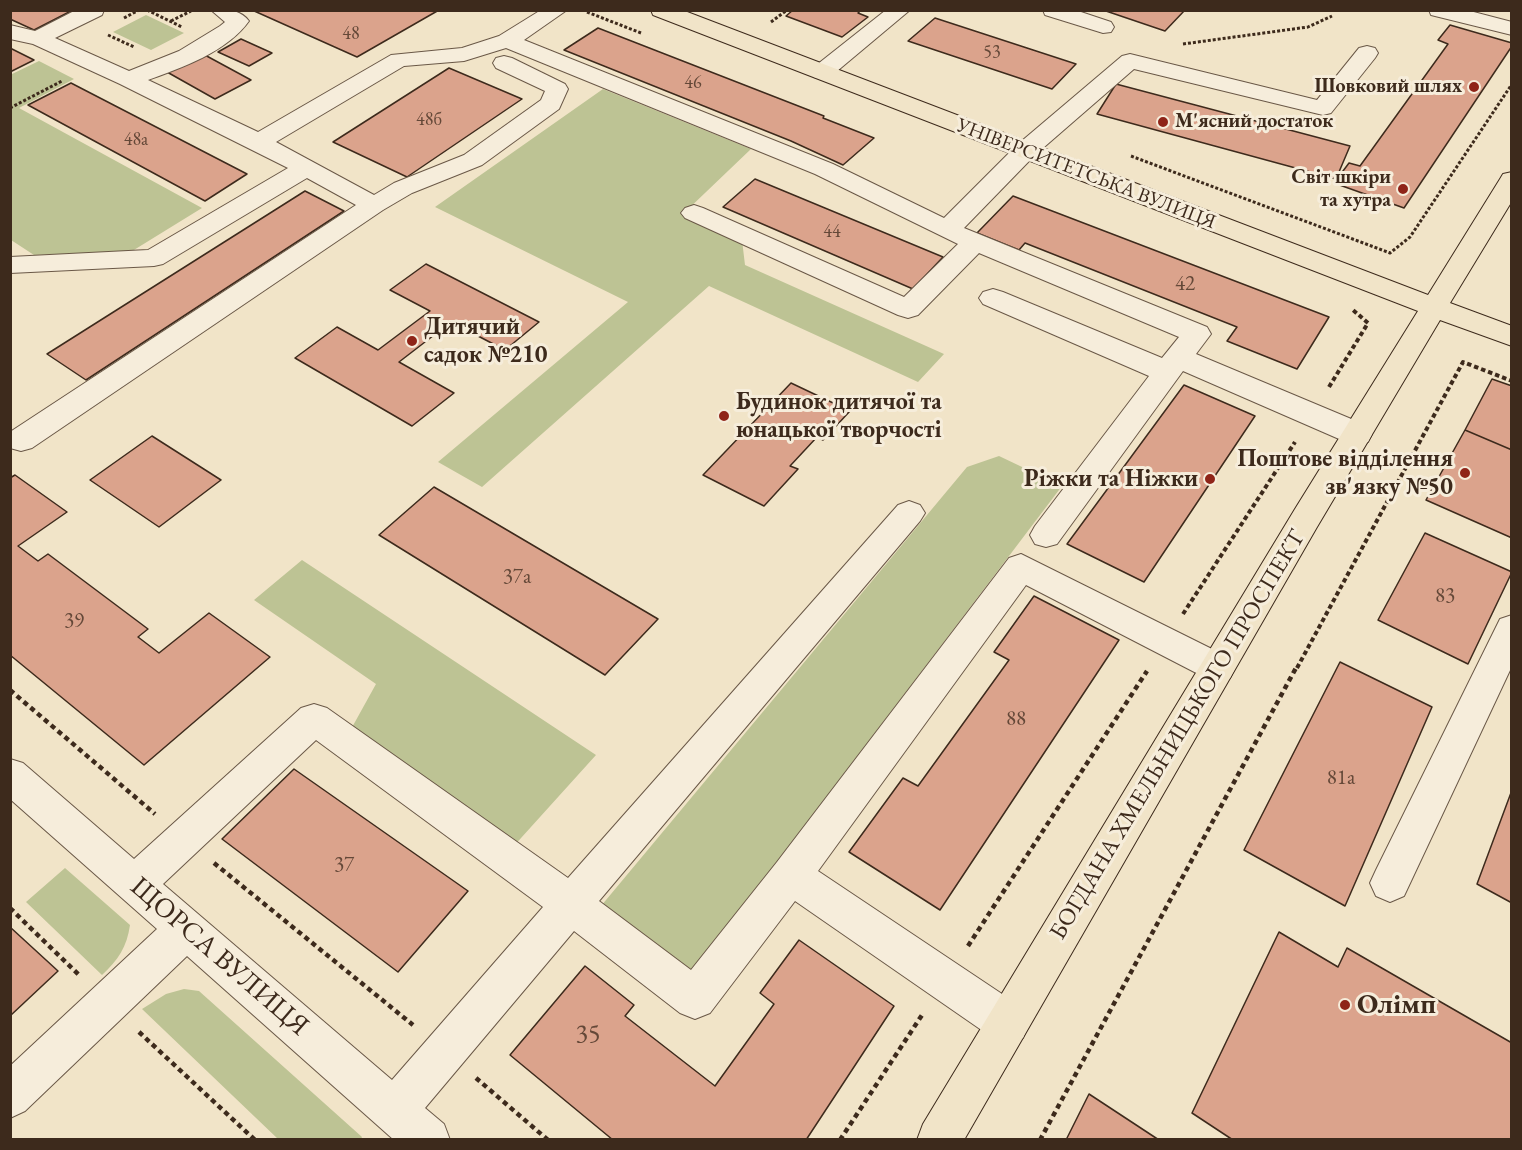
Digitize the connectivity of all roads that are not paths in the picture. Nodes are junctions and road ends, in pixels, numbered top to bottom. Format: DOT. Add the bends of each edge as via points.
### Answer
graph roads {
  1 [pos="94,10"];
  2 [pos="221,10"];
  3 [pos="556,10"];
  4 [pos="661,10"];
  5 [pos="900,10"];
  6 [pos="1053,10"];
  7 [pos="1439,10"];
  8 [pos="1103,27"];
  9 [pos="1512,29"];
  10 [pos="10,31"];
  11 [pos="38,38"];
  12 [pos="507,41"];
  13 [pos="475,51"];
  14 [pos="1367,53"];
  15 [pos="822,72"];
  16 [pos="129,79"];
  17 [pos="259,142"];
  18 [pos="1026,150"];
  19 [pos="306,168"];
  20 [pos="1512,179"];
  21 [pos="374,205"];
  22 [pos="694,213"];
  23 [pos="947,230"];
  24 [pos="975,242"];
  25 [pos="10,265"];
  26 [pos="993,298"];
  27 [pos="1434,307"];
  28 [pos="1512,337"];
  29 [pos="1172,364"];
  30 [pos="1357,434"];
  31 [pos="14,440"];
  32 [pos="909,513"];
  33 [pos="1046,535"];
  34 [pos="1512,629"];
  35 [pos="1218,668"];
  36 [pos="10,775"];
  37 [pos="790,875"];
  38 [pos="1390,883"];
  39 [pos="135,884"];
  40 [pos="571,904"];
  41 [pos="186,929"];
  42 [pos="1008,1023"];
  43 [pos="10,1095"];
  44 [pos="394,1110"];
  45 [pos="428,1140"];
  46 [pos="939,1140"];
  1 -- 11 [label="street"];
  2 -- 16 [label="street" via="238,21 226,33 160,68"];
  3 -- 12 [label="street"];
  4 -- 15 [label="main road, УНІВЕРСИТЕТСЬКА ВУЛИЦЯ"];
  5 -- 15 [label="street"];
  6 -- 8 [label="street"];
  7 -- 9 [label="street"];
  10 -- 11 [label="street"];
  11 -- 16 [label="street"];
  12 -- 13 [label="street"];
  12 -- 23 [label="street" via="824,169"];
  13 -- 17 [label="street" via="399,60"];
  13 -- 21 [label="street" via="557,89 551,104 473,159 403,188"];
  14 -- 18 [label="street" via="1323,108 1130,61"];
  15 -- 18 [label="main road, УНІВЕРСИТЕТСЬКА ВУЛИЦЯ"];
  16 -- 17 [label="street"];
  17 -- 19 [label="street"];
  18 -- 23 [label="street"];
  18 -- 27 [label="main road, УНІВЕРСИТЕТСЬКА ВУЛИЦЯ"];
  19 -- 21 [label="street"];
  19 -- 25 [label="street" via="154,258"];
  20 -- 27 [label="main road, БОГДАНА ХМЕЛЬНИЦЬКОГО ПРОСПЕКТ"];
  21 -- 31 [label="street"];
  22 -- 24 [label="street" via="908,309"];
  23 -- 24 [label="street"];
  24 -- 29 [label="street" via="1197,333"];
  26 -- 29 [label="street"];
  27 -- 28 [label="main road, УНІВЕРСИТЕТСЬКА ВУЛИЦЯ"];
  27 -- 30 [label="main road, БОГДАНА ХМЕЛЬНИЦЬКОГО ПРОСПЕКТ"];
  29 -- 30 [label="street"];
  29 -- 33 [label="street"];
  30 -- 35 [label="main road, БОГДАНА ХМЕЛЬНИЦЬКОГО ПРОСПЕКТ"];
  32 -- 40 [label="street"];
  34 -- 38 [label="street"];
  35 -- 37 [label="street" via="1021,567"];
  35 -- 42 [label="main road, БОГДАНА ХМЕЛЬНИЦЬКОГО ПРОСПЕКТ"];
  36 -- 39 [label="street, ЩОРСА ВУЛИЦЯ"];
  37 -- 40 [label="street" via="696,998"];
  37 -- 42 [label="street"];
  39 -- 40 [label="street" via="314,718"];
  39 -- 41 [label="street, ЩОРСА ВУЛИЦЯ"];
  40 -- 44 [label="street"];
  41 -- 43 [label="street"];
  41 -- 44 [label="street, ЩОРСА ВУЛИЦЯ"];
  42 -- 46 [label="main road, БОГДАНА ХМЕЛЬНИЦЬКОГО ПРОСПЕКТ"];
  44 -- 45 [label="street, ЩОРСА ВУЛИЦЯ"];
}
